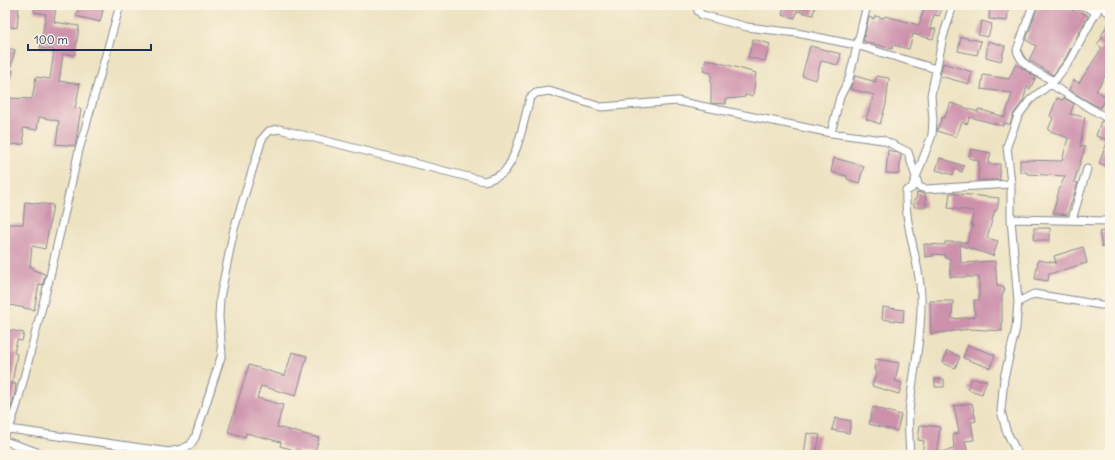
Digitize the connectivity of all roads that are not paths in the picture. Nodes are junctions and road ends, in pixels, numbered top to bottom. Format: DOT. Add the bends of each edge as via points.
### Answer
graph roads {
  1 [pos="120,5"];
  2 [pos="697,5"];
  3 [pos="867,5"];
  4 [pos="953,5"];
  5 [pos="1033,5"];
  6 [pos="1081,5"];
  7 [pos="1099,8"];
  8 [pos="1110,14"];
  9 [pos="856,45"];
  10 [pos="936,69"];
  11 [pos="1052,83"];
  12 [pos="1110,120"];
  13 [pos="832,133"];
  14 [pos="1087,169"];
  15 [pos="915,174"];
  16 [pos="1011,184"];
  17 [pos="915,187"];
  18 [pos="1011,219"];
  19 [pos="1072,220"];
  20 [pos="1110,221"];
  21 [pos="1018,302"];
  22 [pos="1110,304"];
  23 [pos="7,431"];
  24 [pos="5,441"];
  25 [pos="46,455"];
  26 [pos="910,455"];
  27 [pos="1018,455"];
  1 -- 23 [label="street" via="79,150 17,405"];
  2 -- 9 [label="street" via="702,15 747,27 797,33"];
  3 -- 9 [label="street"];
  4 -- 10 [label="street"];
  5 -- 11 [label="street" via="1017,50 1018,55 1025,64"];
  6 -- 7 [label="street"];
  7 -- 8 [label="street"];
  7 -- 11 [label="street" via="1069,62"];
  9 -- 10 [label="street"];
  9 -- 13 [label="street" via="849,79 840,97"];
  10 -- 15 [label="street" via="931,95 932,135"];
  11 -- 12 [label="street"];
  11 -- 16 [label="street" via="1030,100 1018,116 1012,130 1007,146"];
  13 -- 15 [label="street" via="883,140 899,146 908,152"];
  13 -- 23 [label="street" via="677,101 601,107 555,92 543,91 530,98 508,166 499,176 484,181 279,129 269,131 262,139 234,229 220,298 222,354 198,432 190,445 169,452"];
  14 -- 19 [label="street"];
  15 -- 17 [label="street"];
  16 -- 17 [label="street"];
  16 -- 18 [label="street"];
  17 -- 26 [label="street" via="906,191 921,297 909,414"];
  18 -- 19 [label="street"];
  18 -- 21 [label="street"];
  19 -- 20 [label="street"];
  21 -- 22 [label="street" via="1034,294 1101,305"];
  21 -- 27 [label="street" via="1016,328 1004,378 1001,411 1006,430"];
  24 -- 25 [label="street"];
}
